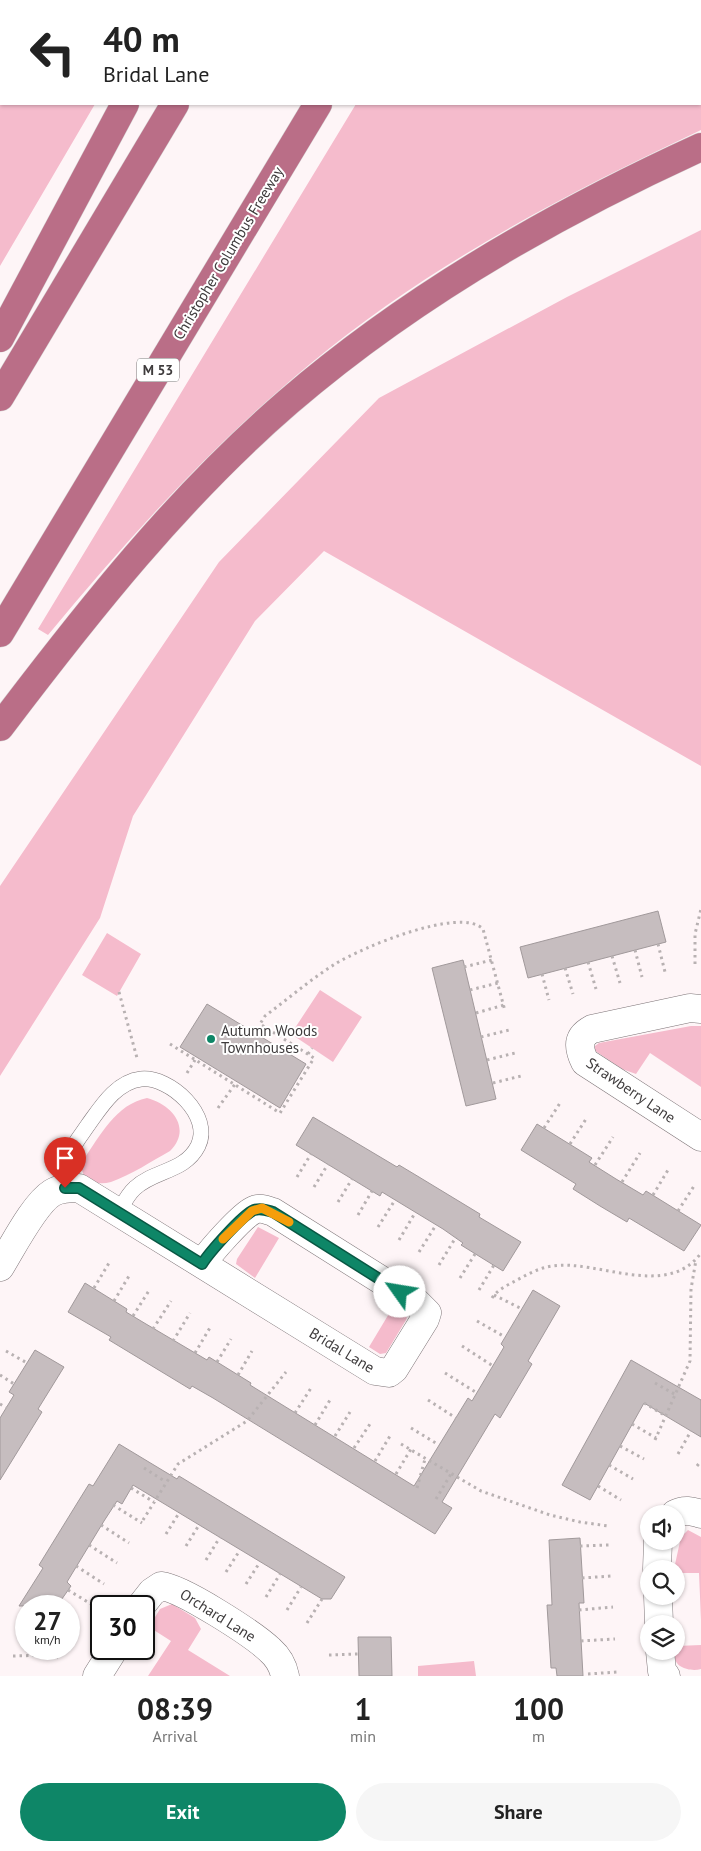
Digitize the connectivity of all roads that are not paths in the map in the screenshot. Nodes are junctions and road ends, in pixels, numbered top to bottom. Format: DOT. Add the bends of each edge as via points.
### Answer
graph roads {
  1 [pos="124,105"];
  2 [pos="174,105"];
  3 [pos="317,105"];
  4 [pos="701,147"];
  5 [pos="0,338"];
  6 [pos="0,397"];
  7 [pos="0,633"];
  8 [pos="0,727"];
  9 [pos="701,1009"];
  10 [pos="701,1137"];
  11 [pos="69,1152"];
  12 [pos="79,1188"];
  13 [pos="43,1200"];
  14 [pos="118,1212"];
  15 [pos="202,1264"];
  16 [pos="0,1268"];
  17 [pos="685,1511"];
  18 [pos="701,1514"];
  19 [pos="150,1595"];
  20 [pos="107,1660"];
  21 [pos="661,1660"];
  22 [pos="97,1676"];
  23 [pos="285,1676"];
  24 [pos="666,1676"];
  1 -- 5 [label="highway"];
  2 -- 6 [label="highway"];
  3 -- 7 [label="highway, Christopher Columbus Freeway / M 53"];
  4 -- 8 [label="highway" via="569,212 466,271 327,369 247,440 146,543"];
  9 -- 10 [label="street, Strawberry Lane" via="690,1008 592,1029 584,1033 580,1042 585,1062"];
  11 -- 12 [label="lane" via="66,1172"];
  11 -- 13 [label="lane"];
  11 -- 14 [label="lane" via="105,1101 120,1087 140,1079 157,1081 182,1093 196,1114 201,1132 198,1146 190,1158 178,1166 135,1188"];
  12 -- 13 [label="street" via="65,1188"];
  12 -- 14 [label="street, Bridal Lane"];
  13 -- 16 [label="street"];
  14 -- 15 [label="street, Bridal Lane"];
  15 -- 15 [label="street, Bridal Lane" via="381,1373 388,1373 399,1365 425,1319 426,1313 416,1302 262,1208 245,1217"];
  17 -- 18 [label="street"];
  19 -- 23 [label="street, Orchard Lane" via="161,1586 182,1592 261,1642 280,1662"];
  20 -- 22 [label="street"];
  21 -- 24 [label="street"];
}
